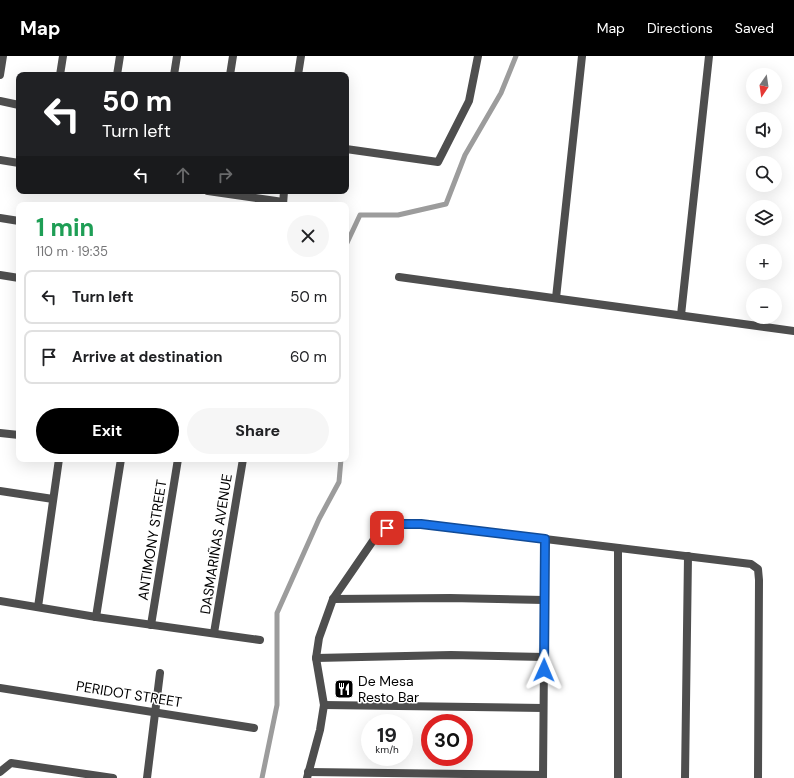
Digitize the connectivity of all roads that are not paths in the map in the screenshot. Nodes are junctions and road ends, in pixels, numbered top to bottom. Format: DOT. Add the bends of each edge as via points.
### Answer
graph roads {
  1 [pos="2,56"];
  2 [pos="63,56"];
  3 [pos="120,56"];
  4 [pos="177,56"];
  5 [pos="233,56"];
  6 [pos="301,56"];
  7 [pos="478,56"];
  8 [pos="582,56"];
  9 [pos="709,56"];
  10 [pos="60,72"];
  11 [pos="117,72"];
  12 [pos="174,72"];
  13 [pos="230,72"];
  14 [pos="298,72"];
  15 [pos="0,74"];
  16 [pos="0,101"];
  17 [pos="16,104"];
  18 [pos="349,149"];
  19 [pos="0,160"];
  20 [pos="16,162"];
  21 [pos="225,194"];
  22 [pos="271,202"];
  23 [pos="0,218"];
  24 [pos="16,221"];
  25 [pos="0,275"];
  26 [pos="399,277"];
  27 [pos="16,278"];
  28 [pos="556,298"];
  29 [pos="681,315"];
  30 [pos="794,330"];
  31 [pos="0,433"];
  32 [pos="16,435"];
  33 [pos="59,462"];
  34 [pos="121,462"];
  35 [pos="178,462"];
  36 [pos="242,462"];
  37 [pos="0,491"];
  38 [pos="53,499"];
  39 [pos="545,539"];
  40 [pos="618,548"];
  41 [pos="688,556"];
  42 [pos="334,599"];
  43 [pos="544,600"];
  44 [pos="0,601"];
  45 [pos="38,607"];
  46 [pos="96,617"];
  47 [pos="151,625"];
  48 [pos="214,633"];
  49 [pos="260,640"];
  50 [pos="544,657"];
  51 [pos="316,658"];
  52 [pos="160,673"];
  53 [pos="0,688"];
  54 [pos="324,705"];
  55 [pos="543,708"];
  56 [pos="154,711"];
  57 [pos="254,728"];
  58 [pos="0,772"];
  59 [pos="307,775"];
  60 [pos="543,776"];
  61 [pos="113,778"];
  62 [pos="147,778"];
  63 [pos="618,778"];
  64 [pos="685,778"];
  65 [pos="758,778"];
  1 -- 15 [label="street"];
  2 -- 10 [label="street"];
  3 -- 11 [label="street"];
  4 -- 12 [label="street"];
  5 -- 13 [label="street"];
  6 -- 14 [label="street"];
  7 -- 18 [label="street" via="469,101 438,162"];
  8 -- 28 [label="street"];
  9 -- 29 [label="street"];
  16 -- 17 [label="street"];
  19 -- 20 [label="street"];
  21 -- 22 [label="street"];
  23 -- 24 [label="street"];
  25 -- 27 [label="street"];
  26 -- 28 [label="street"];
  28 -- 29 [label="street"];
  29 -- 30 [label="street"];
  31 -- 32 [label="street"];
  33 -- 38 [label="street"];
  34 -- 46 [label="street"];
  35 -- 47 [label="street, ANTIMONY STREET"];
  36 -- 48 [label="street, DASMARIÑAS AVENUE"];
  37 -- 38 [label="street"];
  38 -- 45 [label="street"];
  39 -- 40 [label="street"];
  39 -- 42 [label="street" via="421,524 395,524 378,532"];
  39 -- 43 [label="street"];
  40 -- 41 [label="street"];
  40 -- 63 [label="street"];
  41 -- 64 [label="street"];
  41 -- 65 [label="street" via="751,564 758,569"];
  42 -- 43 [label="street"];
  42 -- 51 [label="street" via="319,638"];
  43 -- 50 [label="street"];
  44 -- 45 [label="street"];
  45 -- 46 [label="street"];
  46 -- 47 [label="street"];
  47 -- 48 [label="street"];
  48 -- 49 [label="street"];
  50 -- 51 [label="street" via="451,654"];
  50 -- 55 [label="street"];
  51 -- 54 [label="street"];
  52 -- 56 [label="street"];
  53 -- 56 [label="street, PERIDOT STREET"];
  54 -- 55 [label="street"];
  54 -- 59 [label="street" via="320,730"];
  55 -- 60 [label="street"];
  56 -- 57 [label="street, PERIDOT STREET"];
  56 -- 62 [label="street"];
  58 -- 61 [label="street" via="11,763"];
  59 -- 60 [label="street"];
}
